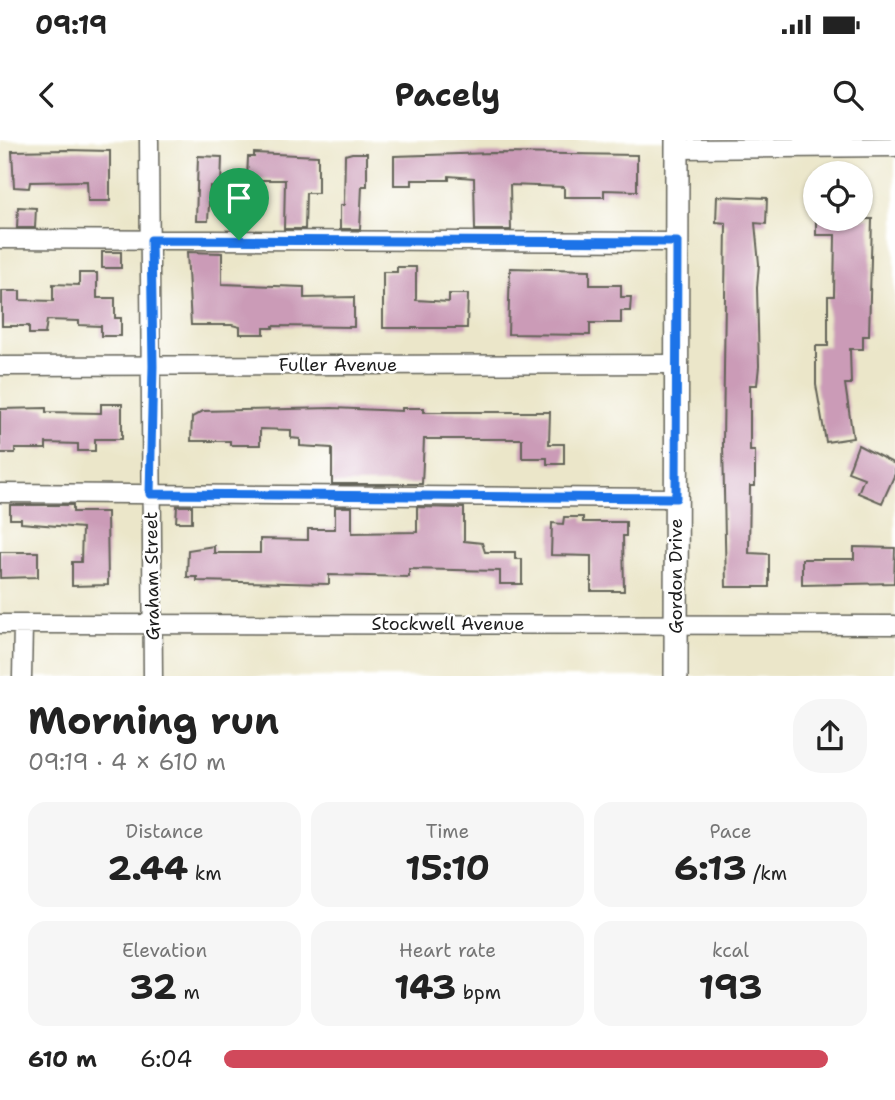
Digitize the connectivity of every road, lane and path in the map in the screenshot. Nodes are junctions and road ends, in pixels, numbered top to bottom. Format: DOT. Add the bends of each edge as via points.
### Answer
graph roads {
  1 [pos="149,140"];
  2 [pos="677,145"];
  3 [pos="895,147"];
  4 [pos="0,239"];
  5 [pos="151,240"];
  6 [pos="677,242"];
  7 [pos="676,364"];
  8 [pos="0,366"];
  9 [pos="153,366"];
  10 [pos="0,493"];
  11 [pos="150,494"];
  12 [pos="676,498"];
  13 [pos="677,623"];
  14 [pos="0,624"];
  15 [pos="23,625"];
  16 [pos="895,625"];
  17 [pos="153,626"];
  18 [pos="22,676"];
  19 [pos="153,676"];
  20 [pos="676,676"];
  1 -- 5 [label="street, Graham Street"];
  2 -- 3 [label="street"];
  2 -- 6 [label="main road, Gordon Drive"];
  4 -- 5 [label="street"];
  5 -- 6 [label="street"];
  5 -- 9 [label="street, Graham Street"];
  6 -- 7 [label="main road, Gordon Drive"];
  7 -- 9 [label="street, Fuller Avenue"];
  7 -- 12 [label="main road, Gordon Drive"];
  8 -- 9 [label="street, Fuller Avenue"];
  9 -- 11 [label="street, Graham Street"];
  10 -- 11 [label="street"];
  11 -- 12 [label="street"];
  11 -- 17 [label="street, Graham Street"];
  12 -- 13 [label="main road, Gordon Drive"];
  13 -- 16 [label="street, Stockwell Avenue"];
  13 -- 17 [label="street, Stockwell Avenue"];
  13 -- 20 [label="main road, Gordon Drive"];
  14 -- 15 [label="street, Stockwell Avenue"];
  15 -- 17 [label="street, Stockwell Avenue"];
  15 -- 18 [label="street"];
  17 -- 19 [label="street, Graham Street"];
}
